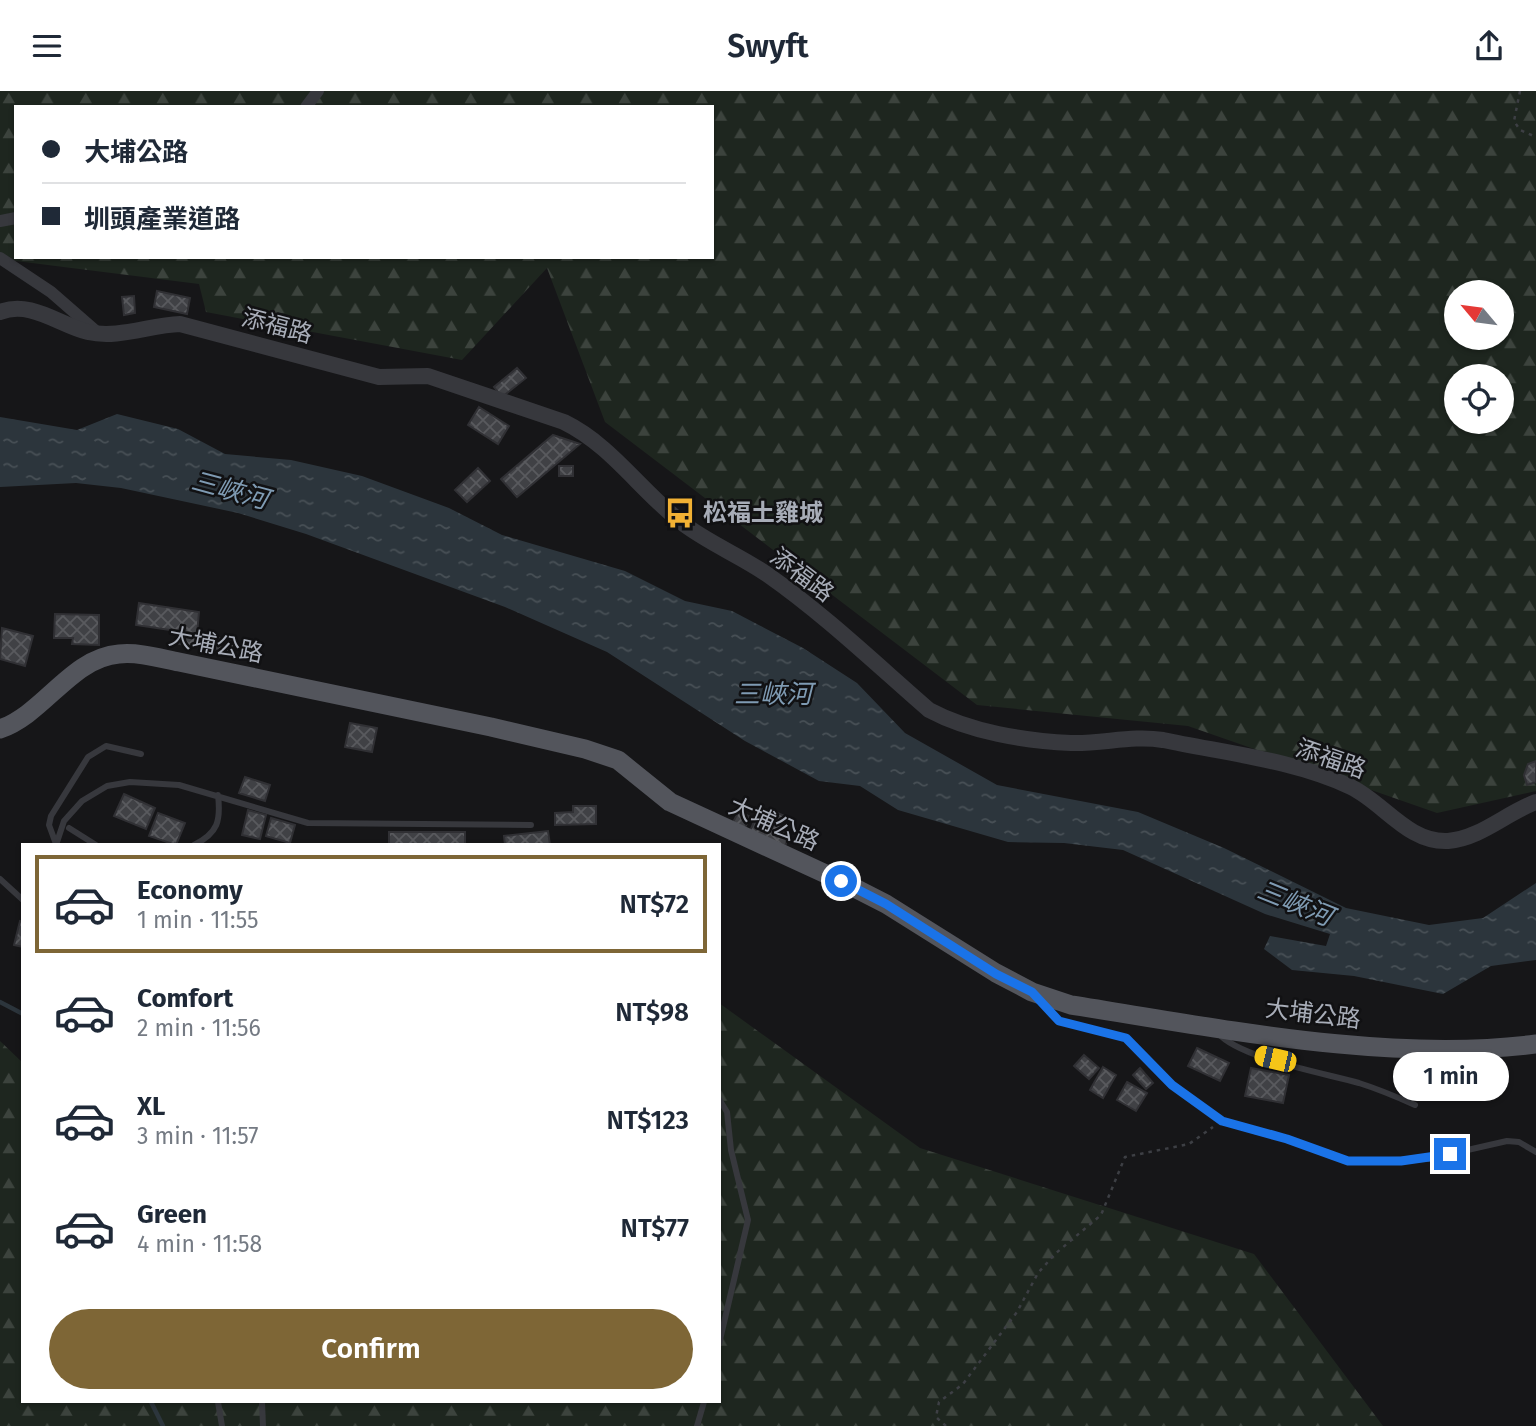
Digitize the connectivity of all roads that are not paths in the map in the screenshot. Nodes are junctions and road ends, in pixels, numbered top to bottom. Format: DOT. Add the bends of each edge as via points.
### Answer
graph roads {
  1 [pos="0,258"];
  2 [pos="0,312"];
  3 [pos="98,333"];
  4 [pos="5,728"];
  5 [pos="141,754"];
  6 [pos="218,795"];
  7 [pos="1536,802"];
  8 [pos="531,825"];
  9 [pos="69,828"];
  10 [pos="55,843"];
  11 [pos="57,843"];
  12 [pos="93,843"];
  13 [pos="197,843"];
  14 [pos="0,879"];
  15 [pos="21,898"];
  16 [pos="1032,992"];
  17 [pos="1212,1026"];
  18 [pos="1536,1044"];
  19 [pos="721,1102"];
  20 [pos="1415,1105"];
  21 [pos="1536,1152"];
  22 [pos="721,1335"];
  23 [pos="218,1403"];
  24 [pos="262,1403"];
  25 [pos="704,1403"];
  26 [pos="222,1426"];
  27 [pos="263,1426"];
  28 [pos="697,1426"];
  1 -- 3 [label="street" via="51,292"];
  2 -- 3 [label="street, 添福路" via="23,309"];
  3 -- 7 [label="street, 添福路" via="180,324 379,377 428,376 564,422 611,453 682,523 766,573 929,709 951,722 1072,743 1152,738 1297,769 1350,786 1421,837 1446,841 1466,837"];
  4 -- 16 [label="main road, 大埔公路" via="35,711 99,659 139,654 585,749 618,760 670,803 886,904"];
  5 -- 10 [label="lane" via="106,746 88,757 51,816"];
  6 -- 8 [label="lane" via="308,823"];
  6 -- 11 [label="lane" via="152,781 107,786 71,813"];
  6 -- 13 [label="lane" via="219,823"];
  9 -- 12 [label="lane"];
  14 -- 15 [label="lane"];
  16 -- 17 [label="main road, 大埔公路" via="1071,1005"];
  16 -- 21 [label="lane" via="1059,1021 1132,1042 1172,1085 1222,1121 1348,1161 1429,1159 1507,1141"];
  17 -- 18 [label="main road, 大埔公路" via="1384,1048 1440,1051"];
  17 -- 20 [label="lane" via="1224,1041 1243,1051 1363,1084"];
  19 -- 22 [label="lane" via="727,1112 748,1220"];
  23 -- 26 [label="lane"];
  24 -- 27 [label="lane"];
  25 -- 28 [label="lane"];
}
